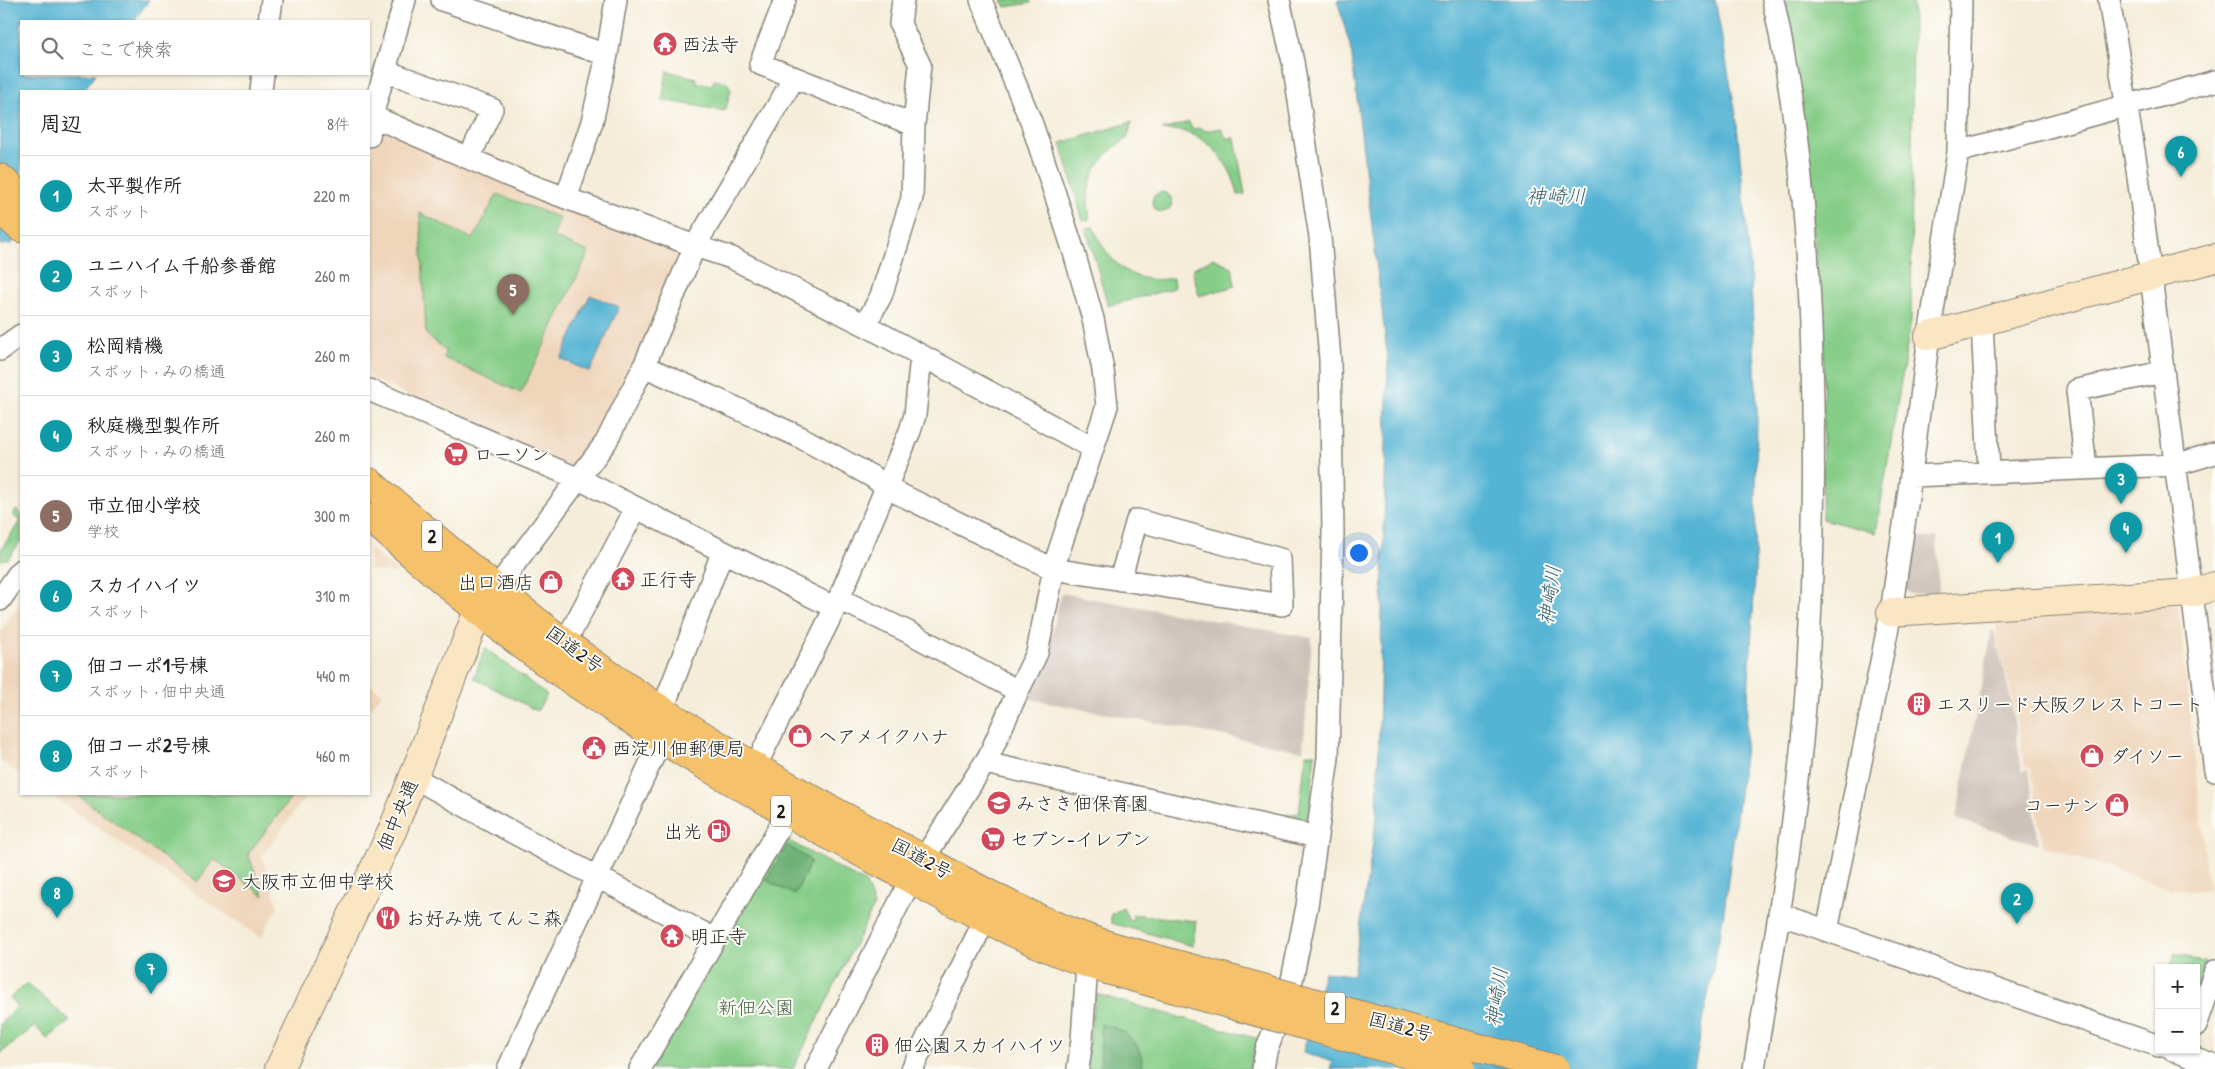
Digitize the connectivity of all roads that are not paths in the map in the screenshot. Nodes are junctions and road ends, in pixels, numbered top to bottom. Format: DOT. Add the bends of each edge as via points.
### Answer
graph roads {
  1 [pos="272,0"];
  2 [pos="405,0"];
  3 [pos="442,0"];
  4 [pos="616,0"];
  5 [pos="785,0"];
  6 [pos="904,0"];
  7 [pos="981,0"];
  8 [pos="1279,0"];
  9 [pos="1772,0"];
  10 [pos="1961,0"];
  11 [pos="2109,0"];
  12 [pos="269,20"];
  13 [pos="608,55"];
  14 [pos="386,70"];
  15 [pos="263,75"];
  16 [pos="794,78"];
  17 [pos="2215,81"];
  18 [pos="261,90"];
  19 [pos="2126,107"];
  20 [pos="914,125"];
  21 [pos="370,126"];
  22 [pos="1958,152"];
  23 [pos="469,158"];
  24 [pos="0,178"];
  25 [pos="20,195"];
  26 [pos="566,198"];
  27 [pos="0,210"];
  28 [pos="20,227"];
  29 [pos="695,246"];
  30 [pos="2215,258"];
  31 [pos="2151,277"];
  32 [pos="1982,322"];
  33 [pos="865,325"];
  34 [pos="20,336"];
  35 [pos="1929,336"];
  36 [pos="0,350"];
  37 [pos="921,356"];
  38 [pos="644,366"];
  39 [pos="2163,372"];
  40 [pos="370,390"];
  41 [pos="1093,448"];
  42 [pos="2215,453"];
  43 [pos="2175,465"];
  44 [pos="2086,468"];
  45 [pos="1989,472"];
  46 [pos="1911,476"];
  47 [pos="580,479"];
  48 [pos="370,483"];
  49 [pos="885,487"];
  50 [pos="636,508"];
  51 [pos="370,518"];
  52 [pos="722,553"];
  53 [pos="1053,569"];
  54 [pos="20,571"];
  55 [pos="1120,580"];
  56 [pos="495,590"];
  57 [pos="2203,590"];
  58 [pos="0,600"];
  59 [pos="837,604"];
  60 [pos="478,610"];
  61 [pos="1891,612"];
  62 [pos="565,643"];
  63 [pos="1018,691"];
  64 [pos="662,711"];
  65 [pos="661,740"];
  66 [pos="985,763"];
  67 [pos="2215,764"];
  68 [pos="755,767"];
  69 [pos="413,778"];
  70 [pos="787,814"];
  71 [pos="1317,837"];
  72 [pos="918,870"];
  73 [pos="598,877"];
  74 [pos="1779,914"];
  75 [pos="985,919"];
  76 [pos="1828,930"];
  77 [pos="715,939"];
  78 [pos="1101,956"];
  79 [pos="2215,971"];
  80 [pos="2200,1014"];
  81 [pos="2155,1045"];
  82 [pos="2182,1056"];
  83 [pos="2215,1065"];
  84 [pos="279,1069"];
  85 [pos="508,1069"];
  86 [pos="640,1069"];
  87 [pos="816,1069"];
  88 [pos="912,1069"];
  89 [pos="1078,1069"];
  90 [pos="1263,1069"];
  91 [pos="1461,1069"];
  92 [pos="1555,1069"];
  93 [pos="1754,1069"];
  1 -- 12 [label="street"];
  2 -- 14 [label="street"];
  3 -- 13 [label="street"];
  4 -- 13 [label="street"];
  5 -- 16 [label="street" via="760,64"];
  6 -- 20 [label="street" via="900,24 920,64"];
  7 -- 41 [label="street" via="1032,124 1094,319 1107,406"];
  8 -- 71 [label="street" via="1290,42 1316,208 1330,360 1333,530 1328,758"];
  9 -- 74 [label="street" via="1793,124 1809,272 1814,473 1807,671 1796,796"];
  10 -- 22 [label="street"];
  11 -- 19 [label="street"];
  13 -- 26 [label="street" via="592,122"];
  14 -- 21 [label="street"];
  14 -- 23 [label="street" via="492,109"];
  15 -- 18 [label="street"];
  16 -- 20 [label="street"];
  16 -- 29 [label="street"];
  17 -- 19 [label="street"];
  19 -- 22 [label="street"];
  19 -- 31 [label="street"];
  20 -- 33 [label="street" via="912,198 881,296"];
  21 -- 23 [label="street"];
  22 -- 35 [label="street"];
  23 -- 26 [label="street"];
  24 -- 25 [label="highway"];
  26 -- 29 [label="street"];
  27 -- 28 [label="highway"];
  29 -- 33 [label="street" via="732,258"];
  29 -- 38 [label="street"];
  30 -- 31 [label="street"];
  31 -- 32 [label="street"];
  31 -- 39 [label="street"];
  32 -- 35 [label="street"];
  32 -- 45 [label="street"];
  33 -- 37 [label="street"];
  34 -- 36 [label="street"];
  35 -- 46 [label="street"];
  37 -- 41 [label="street"];
  37 -- 49 [label="street" via="916,415"];
  38 -- 47 [label="street" via="606,442"];
  38 -- 49 [label="street" via="800,437 873,477"];
  39 -- 43 [label="street"];
  39 -- 44 [label="street" via="2076,390"];
  40 -- 47 [label="street"];
  41 -- 53 [label="street"];
  42 -- 43 [label="street"];
  43 -- 44 [label="street"];
  43 -- 57 [label="street"];
  44 -- 45 [label="street"];
  45 -- 46 [label="street"];
  46 -- 61 [label="street"];
  47 -- 50 [label="street"];
  47 -- 56 [label="street"];
  48 -- 56 [label="highway, 国道2号 / 2"];
  49 -- 53 [label="street"];
  49 -- 59 [label="street"];
  50 -- 52 [label="street"];
  50 -- 62 [label="street"];
  51 -- 60 [label="highway, 国道2号 / 2"];
  52 -- 59 [label="street"];
  52 -- 64 [label="street"];
  53 -- 55 [label="street"];
  53 -- 63 [label="street" via="1037,653"];
  54 -- 58 [label="street"];
  55 -- 55 [label="street" via="1130,581 1282,605 1280,559 1137,520"];
  56 -- 60 [label="street, 佃中央通"];
  56 -- 62 [label="highway, 国道2号 / 2"];
  57 -- 61 [label="street"];
  57 -- 67 [label="street"];
  59 -- 63 [label="street" via="906,631"];
  59 -- 68 [label="street"];
  60 -- 65 [label="highway, 国道2号 / 2" via="547,663"];
  60 -- 69 [label="street, 佃中央通"];
  61 -- 76 [label="street"];
  62 -- 64 [label="highway, 国道2号 / 2"];
  63 -- 66 [label="street"];
  64 -- 68 [label="highway, 国道2号 / 2"];
  65 -- 70 [label="highway, 国道2号 / 2"];
  65 -- 73 [label="street"];
  66 -- 71 [label="street"];
  66 -- 72 [label="street"];
  68 -- 72 [label="highway, 国道2号 / 2"];
  69 -- 73 [label="street"];
  69 -- 84 [label="street, 佃中央通" via="393,829"];
  70 -- 72 [label="highway, 国道2号 / 2"];
  70 -- 77 [label="street"];
  71 -- 90 [label="street" via="1291,985 1266,1051"];
  72 -- 75 [label="highway, 国道2号 / 2"];
  72 -- 78 [label="highway, 国道2号 / 2" via="1013,906"];
  72 -- 87 [label="street"];
  73 -- 77 [label="street"];
  73 -- 85 [label="street"];
  74 -- 76 [label="street"];
  74 -- 93 [label="street"];
  75 -- 78 [label="highway, 国道2号 / 2" via="1044,947"];
  75 -- 88 [label="street"];
  76 -- 81 [label="street"];
  77 -- 86 [label="street"];
  78 -- 89 [label="street"];
  78 -- 91 [label="highway, 国道2号 / 2, bridge"];
  78 -- 92 [label="highway, 国道2号 / 2, bridge"];
  79 -- 80 [label="street"];
  82 -- 83 [label="street"];
}
